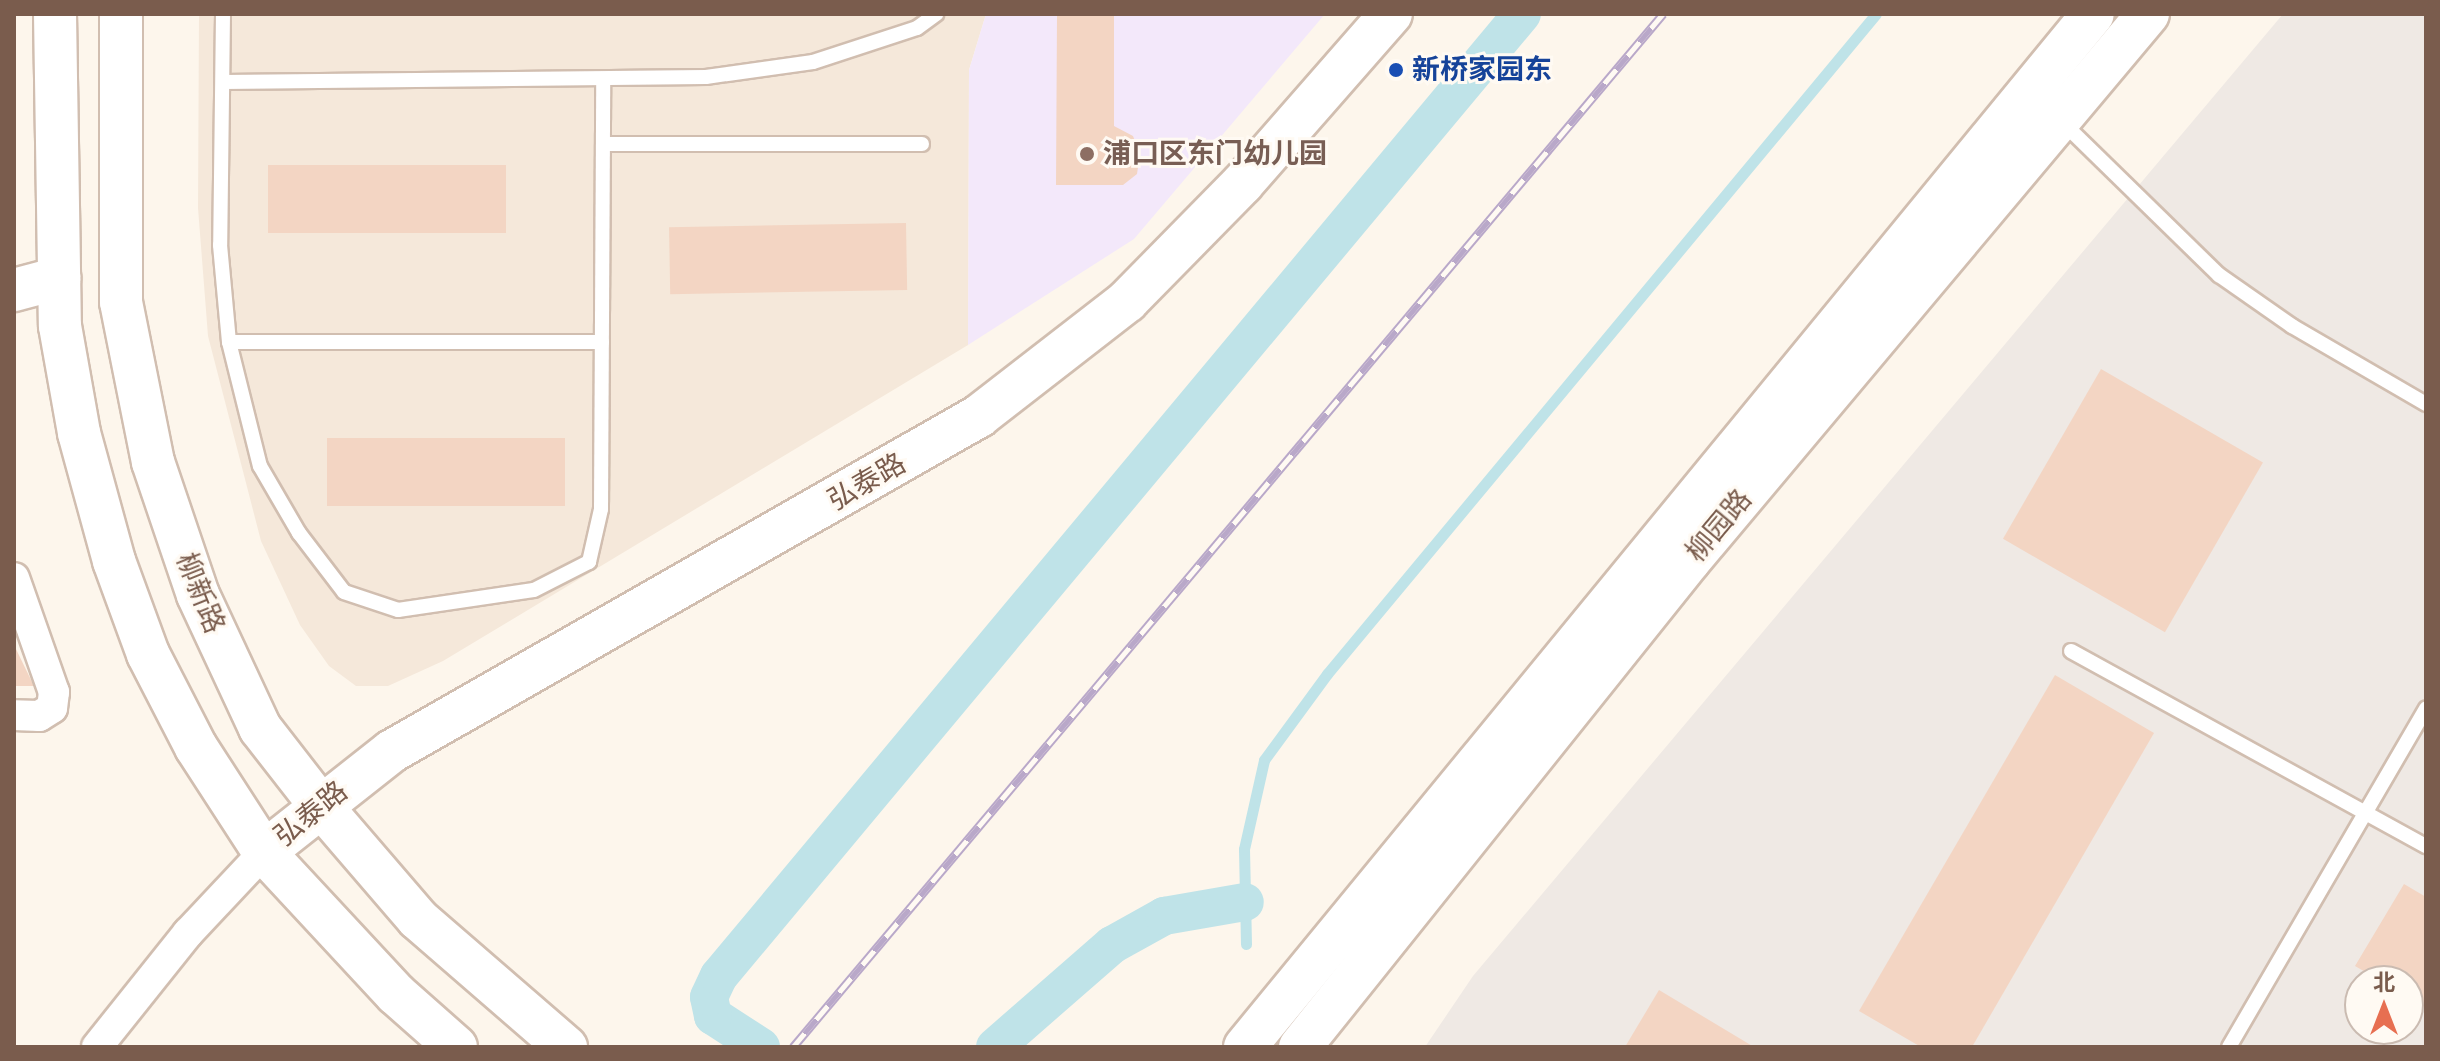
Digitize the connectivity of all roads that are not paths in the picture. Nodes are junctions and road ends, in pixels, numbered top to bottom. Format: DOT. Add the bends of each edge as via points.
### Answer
graph roads {
  1 [pos="55,14"];
  2 [pos="121,14"];
  3 [pos="223,14"];
  4 [pos="936,14"];
  5 [pos="1391,14"];
  6 [pos="2093,14"];
  7 [pos="2148,14"];
  8 [pos="223,82"];
  9 [pos="603,82"];
  10 [pos="2045,104"];
  11 [pos="603,144"];
  12 [pos="922,144"];
  13 [pos="59,278"];
  14 [pos="14,290"];
  15 [pos="229,342"];
  16 [pos="602,342"];
  17 [pos="2426,404"];
  18 [pos="14,578"];
  19 [pos="2071,651"];
  20 [pos="2426,708"];
  21 [pos="14,715"];
  22 [pos="320,805"];
  23 [pos="2365,812"];
  24 [pos="2426,846"];
  25 [pos="264,852"];
  26 [pos="97,1047"];
  27 [pos="456,1047"];
  28 [pos="566,1047"];
  29 [pos="1245,1047"];
  30 [pos="1300,1047"];
  31 [pos="2229,1047"];
  1 -- 13 [label="street"];
  2 -- 22 [label="street, 柳新路" via="121,302 153,462 198,595 260,728"];
  3 -- 8 [label="lane"];
  4 -- 9 [label="lane" via="917,28 813,62 706,77"];
  5 -- 22 [label="street, 弘泰路" via="1242,184 1127,301 979,416 392,751"];
  6 -- 10 [label="street, 柳园路"];
  7 -- 10 [label="street, 柳园路"];
  8 -- 9 [label="lane"];
  8 -- 15 [label="lane" via="220,245"];
  9 -- 11 [label="lane"];
  10 -- 17 [label="lane" via="2219,275 2292,326"];
  10 -- 29 [label="street, 柳园路"];
  10 -- 30 [label="street, 柳园路"];
  11 -- 12 [label="lane"];
  11 -- 16 [label="lane"];
  13 -- 14 [label="street"];
  13 -- 25 [label="street" via="60,326 79,433 114,561 148,654 196,747"];
  15 -- 16 [label="lane"];
  15 -- 16 [label="lane" via="260,466 299,533 344,592 398,610 534,590 589,562 601,509"];
  18 -- 21 [label="street" via="54,692 52,708 39,716"];
  19 -- 23 [label="lane"];
  20 -- 23 [label="lane"];
  22 -- 25 [label="street, 弘泰路"];
  22 -- 28 [label="street, 柳新路" via="418,919"];
  23 -- 24 [label="lane"];
  23 -- 31 [label="lane"];
  25 -- 26 [label="street" via="188,933"];
  25 -- 27 [label="street" via="396,994"];
}
